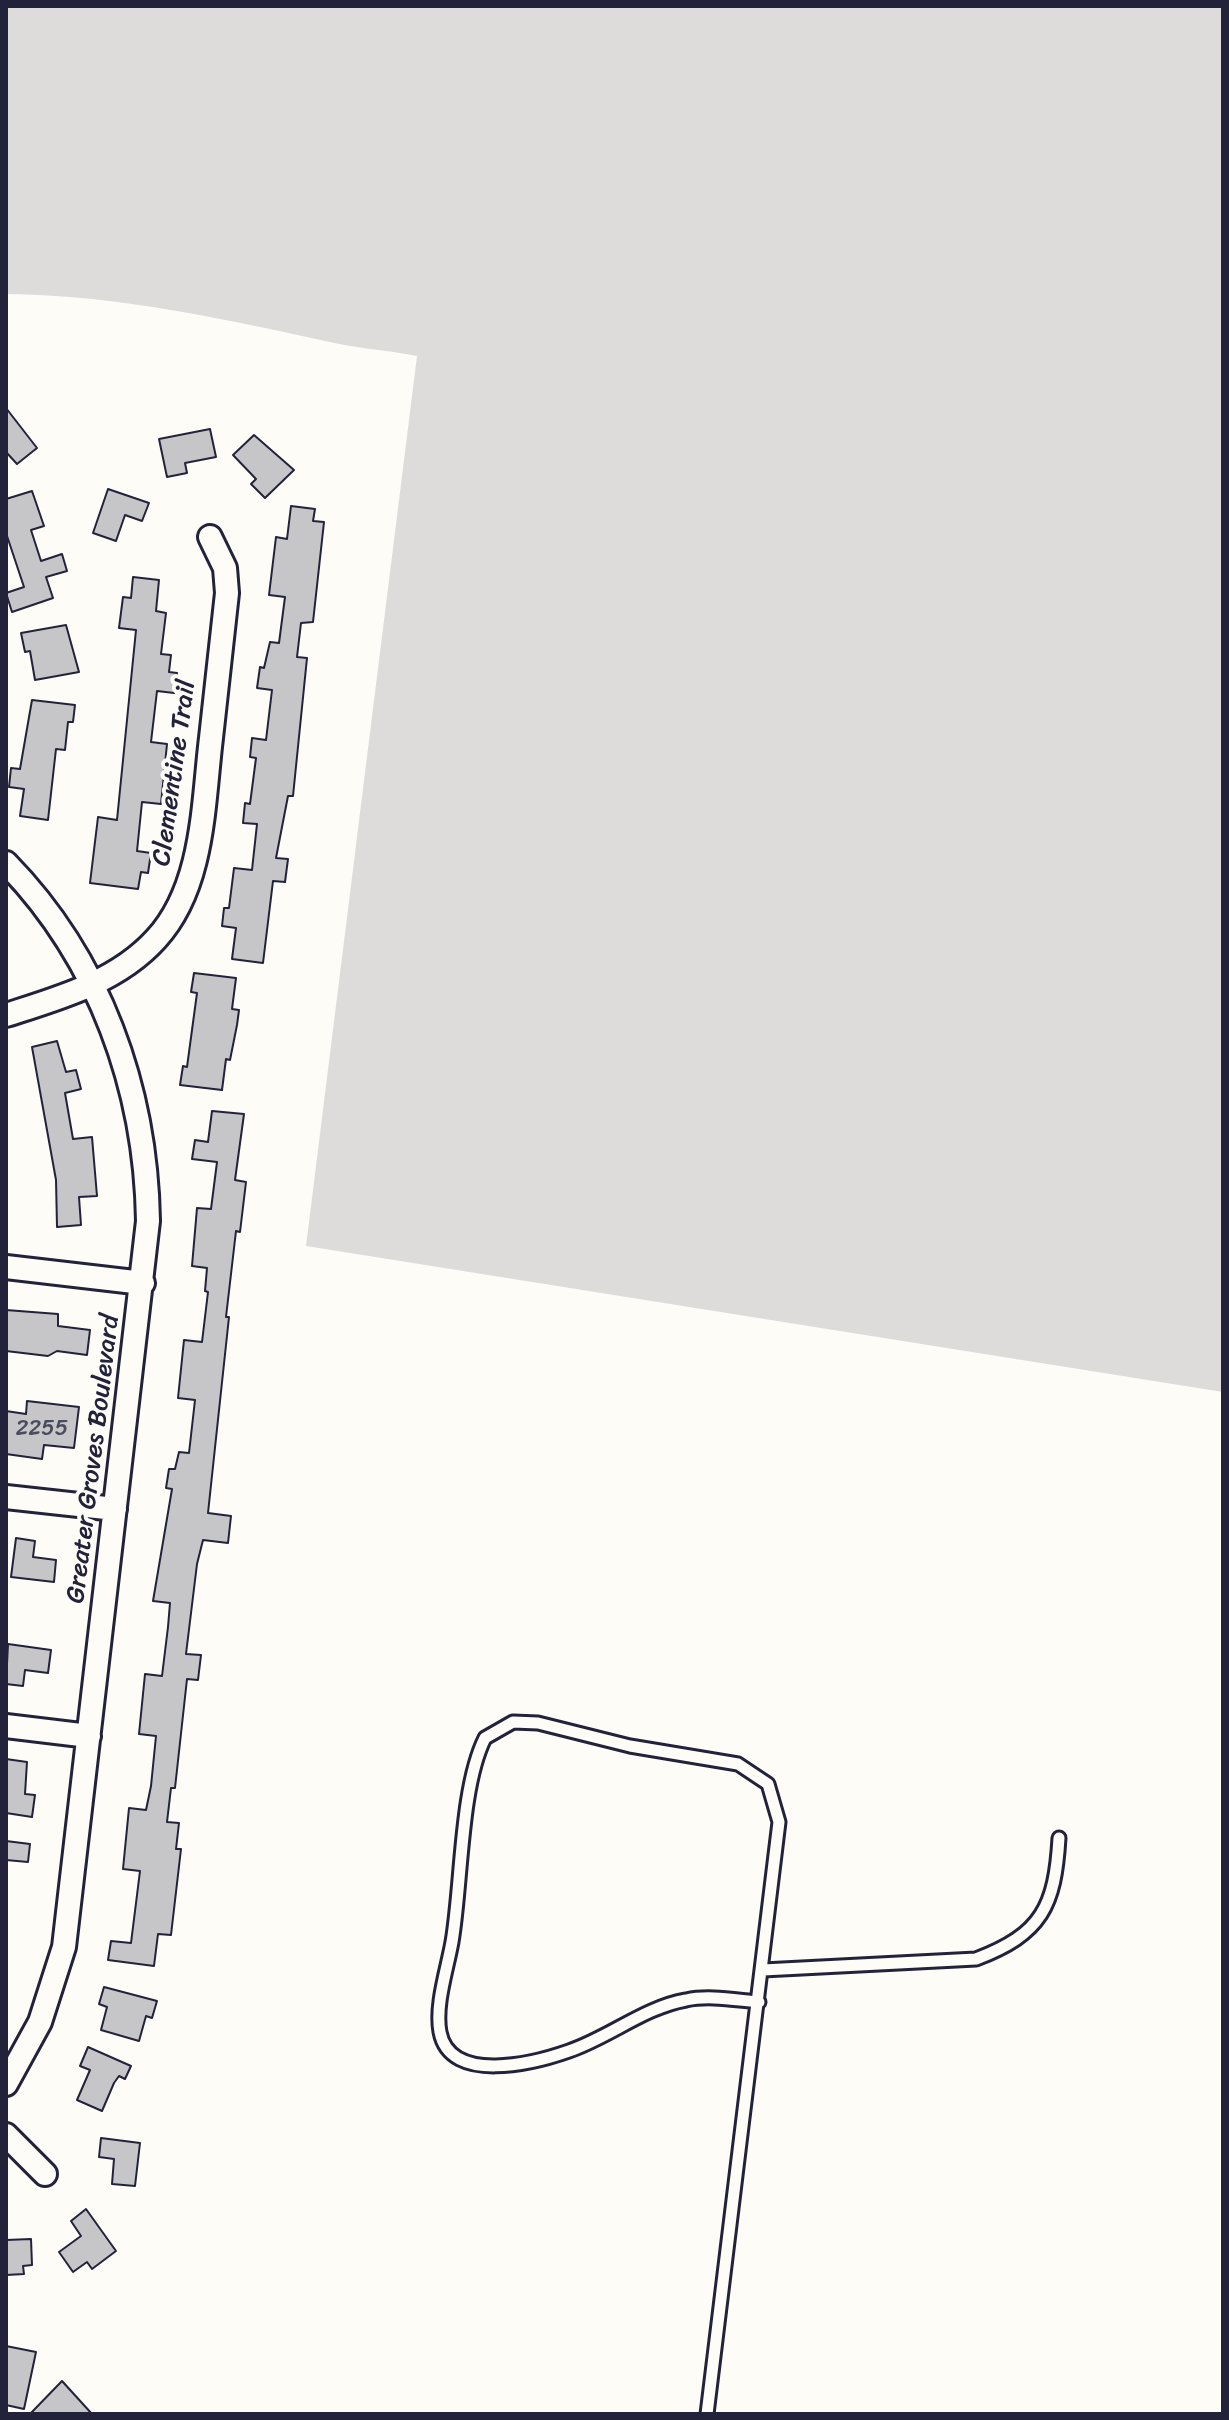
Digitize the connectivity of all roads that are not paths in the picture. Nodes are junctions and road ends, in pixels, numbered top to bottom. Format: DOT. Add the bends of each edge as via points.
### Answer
graph roads {
  1 [pos="210,537"];
  2 [pos="6,863"];
  3 [pos="93,985"];
  4 [pos="6,1015"];
  5 [pos="6,1267"];
  6 [pos="143,1283"];
  7 [pos="6,1497"];
  8 [pos="115,1509"];
  9 [pos="6,1726"];
  10 [pos="89,1736"];
  11 [pos="1059,1838"];
  12 [pos="763,1970"];
  13 [pos="759,2002"];
  14 [pos="6,2084"];
  15 [pos="6,2135"];
  16 [pos="45,2174"];
  17 [pos="707,2414"];
  1 -- 3 [label="street, Clementine Trail" via="225,568 227,593 196,855 170,921 155,940"];
  2 -- 3 [label="street, Greater Groves Boulevard" via="51,918"];
  3 -- 4 [label="street, Clementine Trail"];
  3 -- 6 [label="street, Greater Groves Boulevard" via="125,1063 141,1131 147,1200"];
  5 -- 6 [label="street"];
  6 -- 8 [label="street, Greater Groves Boulevard"];
  7 -- 8 [label="street"];
  8 -- 10 [label="street, Greater Groves Boulevard"];
  9 -- 10 [label="street"];
  10 -- 14 [label="street, Greater Groves Boulevard" via="60,1966 40,2022"];
  11 -- 12 [label="lane" via="1047,1909 1028,1932 1003,1949 976,1959"];
  12 -- 13 [label="lane"];
  12 -- 13 [label="lane" via="779,1822 768,1784 754,1772 738,1764 630,1746 538,1723 513,1722 485,1738 473,1773 439,2020 448,2051 475,2065 502,2067 569,2051 684,2000"];
  13 -- 17 [label="lane"];
  15 -- 16 [label="street"];
}
